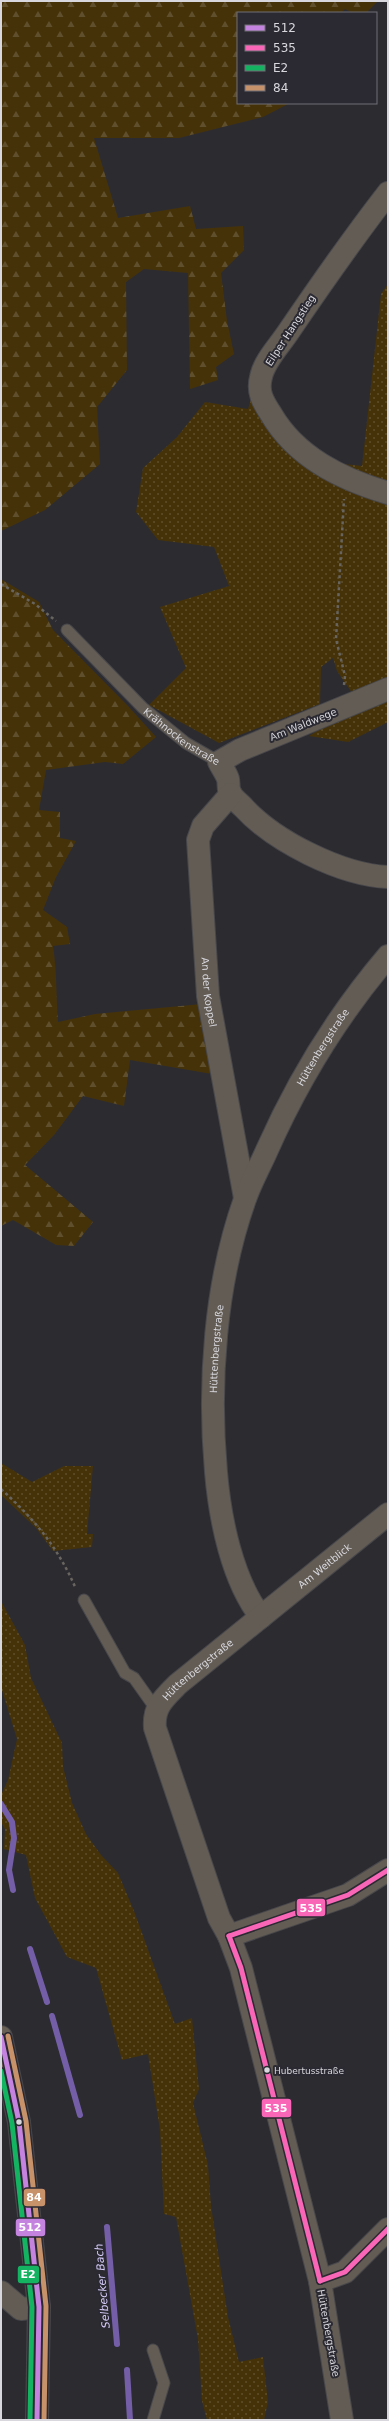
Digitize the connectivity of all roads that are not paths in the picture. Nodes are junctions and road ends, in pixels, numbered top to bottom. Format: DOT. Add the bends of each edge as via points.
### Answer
graph roads {
  1 [pos="388,193"];
  2 [pos="388,493"];
  3 [pos="67,630"];
  4 [pos="388,689"];
  5 [pos="219,762"];
  6 [pos="230,794"];
  7 [pos="388,877"];
  8 [pos="388,956"];
  9 [pos="245,1198"];
  10 [pos="388,1514"];
  11 [pos="84,1600"];
  12 [pos="261,1618"];
  13 [pos="156,1709"];
  14 [pos="388,1870"];
  15 [pos="229,1936"];
  16 [pos="1,2037"];
  17 [pos="388,2229"];
  18 [pos="320,2281"];
  19 [pos="1,2292"];
  20 [pos="39,2307"];
  21 [pos="153,2350"];
  22 [pos="37,2420"];
  23 [pos="153,2420"];
  24 [pos="342,2420"];
  1 -- 2 [label="street, Eilper Hangstieg" via="327,275 270,358 260,377 260,396 279,428 301,449 322,466 346,478"];
  3 -- 5 [label="lane, Krähnockenstraße" via="143,708 186,743"];
  4 -- 5 [label="street, Am Waldwege" via="240,750"];
  5 -- 6 [label="street, Krähnockenstraße" via="227,778"];
  6 -- 7 [label="street, Krähnockenstraße" via="258,824 279,838 348,868 376,877"];
  6 -- 9 [label="street, An der Koppel" via="204,826 198,840 208,996"];
  8 -- 9 [label="street, Hüttenbergstraße" via="358,990 317,1051 277,1127"];
  9 -- 12 [label="street, Hüttenbergstraße" via="229,1256 216,1339 212,1402 213,1445 228,1546 251,1605"];
  10 -- 12 [label="street, Am Weitblick"];
  11 -- 13 [label="lane" via="125,1673 134,1678"];
  12 -- 13 [label="street, Hüttenbergstraße" via="178,1684"];
  13 -- 15 [label="street, Hüttenbergstraße" via="155,1728 219,1918"];
  14 -- 15 [label="street" via="348,1895"];
  15 -- 18 [label="street, Hüttenbergstraße" via="241,1968"];
  16 -- 20 [label="main road" via="19,2122"];
  17 -- 18 [label="street" via="345,2272"];
  18 -- 24 [label="street, Hüttenbergstraße"];
  19 -- 20 [label="street" via="21,2309"];
  20 -- 22 [label="main road"];
  21 -- 23 [label="lane" via="164,2383"];
}
